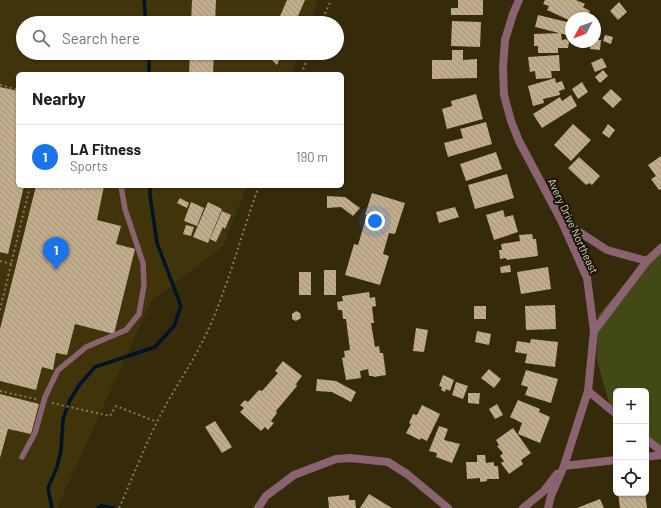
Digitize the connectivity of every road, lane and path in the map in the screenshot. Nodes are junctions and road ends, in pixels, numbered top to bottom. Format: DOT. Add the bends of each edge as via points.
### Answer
graph roads {
  1 [pos="330,0"];
  2 [pos="519,0"];
  3 [pos="324,16"];
  4 [pos="307,60"];
  5 [pos="303,72"];
  6 [pos="0,85"];
  7 [pos="16,89"];
  8 [pos="30,188"];
  9 [pos="121,188"];
  10 [pos="258,188"];
  11 [pos="561,220"];
  12 [pos="661,248"];
  13 [pos="0,261"];
  14 [pos="647,261"];
  15 [pos="12,264"];
  16 [pos="0,310"];
  17 [pos="594,331"];
  18 [pos="0,391"];
  19 [pos="588,391"];
  20 [pos="47,401"];
  21 [pos="613,412"];
  22 [pos="157,422"];
  23 [pos="649,441"];
  24 [pos="661,451"];
  25 [pos="661,456"];
  26 [pos="22,457"];
  27 [pos="649,457"];
  28 [pos="613,460"];
  29 [pos="564,466"];
  30 [pos="119,508"];
  31 [pos="258,508"];
  32 [pos="448,508"];
  33 [pos="523,508"];
  34 [pos="548,508"];
  1 -- 3 [label="path"];
  2 -- 11 [label="street, Avery Drive Northeast" via="505,40 502,68 504,95 519,141"];
  4 -- 5 [label="path"];
  6 -- 7 [label="path"];
  8 -- 15 [label="path"];
  9 -- 20 [label="lane" via="124,209 143,263 144,285 139,314 126,330 86,347 58,370"];
  10 -- 22 [label="path" via="220,302 194,360"];
  11 -- 14 [label="street" via="607,250"];
  11 -- 17 [label="street, Avery Drive Northeast" via="587,278"];
  12 -- 14 [label="street"];
  13 -- 15 [label="path"];
  14 -- 17 [label="street"];
  15 -- 16 [label="path"];
  17 -- 19 [label="street, Avery Drive Northeast"];
  18 -- 20 [label="path"];
  19 -- 21 [label="street"];
  19 -- 29 [label="street, Avery Drive Northeast"];
  20 -- 22 [label="path" via="110,416 116,406"];
  20 -- 26 [label="lane" via="35,433"];
  22 -- 30 [label="path"];
  23 -- 24 [label="street"];
  25 -- 27 [label="street"];
  28 -- 29 [label="street"];
  29 -- 33 [label="street, Avery Drive Northeast" via="544,491"];
  29 -- 34 [label="street, Avery Drive Northeast"];
  31 -- 32 [label="street" via="266,496 294,475 336,459 350,458 388,462 407,474"];
}
